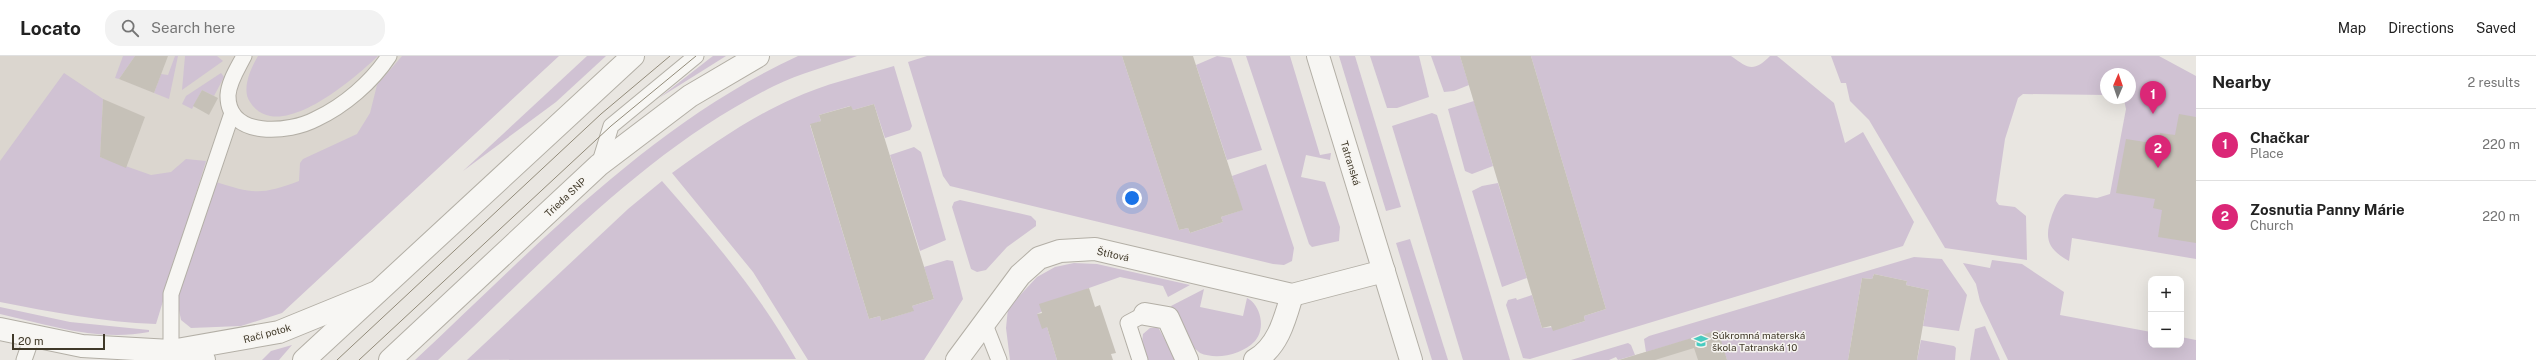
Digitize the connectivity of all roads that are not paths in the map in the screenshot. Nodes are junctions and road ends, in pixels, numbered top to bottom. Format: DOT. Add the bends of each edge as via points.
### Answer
graph roads {
  1 [pos="244,56"];
  2 [pos="389,56"];
  3 [pos="633,56"];
  4 [pos="696,56"];
  5 [pos="758,56"];
  6 [pos="1318,56"];
  7 [pos="232,113"];
  8 [pos="599,165"];
  9 [pos="1384,271"];
  10 [pos="382,290"];
  11 [pos="1292,295"];
  12 [pos="1145,314"];
  13 [pos="984,322"];
  14 [pos="0,329"];
  15 [pos="32,337"];
  16 [pos="171,352"];
  17 [pos="24,360"];
  18 [pos="204,360"];
  19 [pos="304,360"];
  20 [pos="390,360"];
  21 [pos="957,360"];
  22 [pos="999,360"];
  23 [pos="1140,360"];
  24 [pos="1188,360"];
  25 [pos="1255,360"];
  26 [pos="1411,360"];
  1 -- 7 [label="lane" via="228,94"];
  2 -- 7 [label="lane" via="356,91 316,120 287,128 259,128 238,121"];
  3 -- 10 [label="street"];
  4 -- 8 [label="lane" via="611,126"];
  5 -- 8 [label="street, Trieda SNP" via="690,96"];
  6 -- 9 [label="street, Tatranská"];
  7 -- 16 [label="lane" via="171,294"];
  8 -- 20 [label="street, Trieda SNP"];
  9 -- 11 [label="street"];
  9 -- 26 [label="street, Tatranská"];
  10 -- 16 [label="street, Račí potok" via="279,332"];
  10 -- 19 [label="street"];
  11 -- 13 [label="street, Štítová" via="1095,249 1073,249 1048,254 1029,265"];
  11 -- 25 [label="street" via="1285,320 1274,342"];
  12 -- 23 [label="lane" via="1128,323"];
  12 -- 24 [label="street" via="1168,318"];
  13 -- 21 [label="street, Štítová"];
  13 -- 22 [label="lane"];
  14 -- 15 [label="street, Račí potok"];
  15 -- 16 [label="street, Račí potok" via="82,346"];
  15 -- 17 [label="lane"];
  16 -- 18 [label="street, Račí potok"];
}
